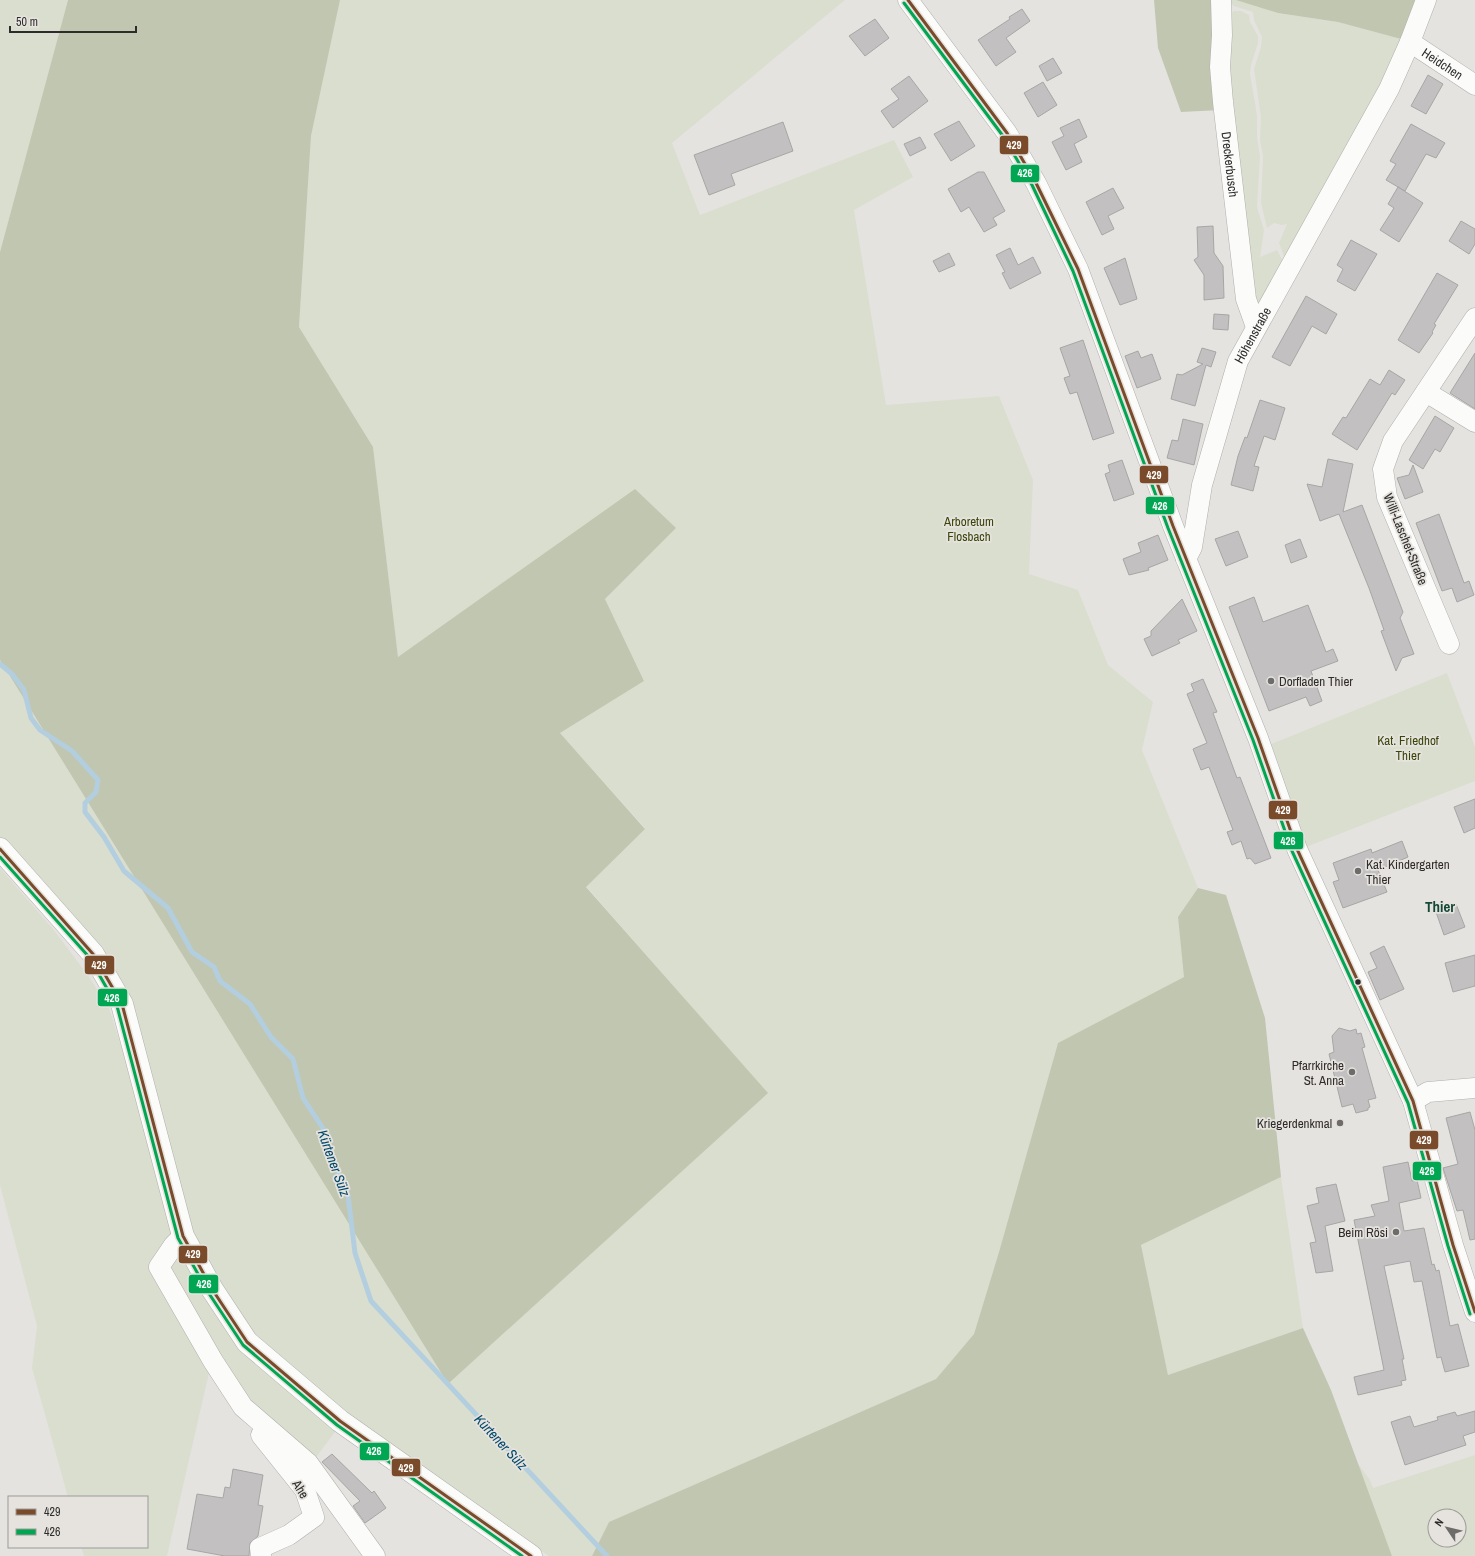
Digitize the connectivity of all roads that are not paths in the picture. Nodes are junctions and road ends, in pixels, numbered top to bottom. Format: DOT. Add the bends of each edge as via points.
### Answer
graph roads {
  1 [pos="908,0"];
  2 [pos="1221,0"];
  3 [pos="1426,0"];
  4 [pos="1410,42"];
  5 [pos="1475,85"];
  6 [pos="1475,318"];
  7 [pos="1256,327"];
  8 [pos="1426,392"];
  9 [pos="1475,422"];
  10 [pos="1186,559"];
  11 [pos="1450,644"];
  12 [pos="0,849"];
  13 [pos="1475,1088"];
  14 [pos="1413,1101"];
  15 [pos="183,1236"];
  16 [pos="1475,1312"];
  17 [pos="243,1407"];
  18 [pos="261,1556"];
  19 [pos="375,1556"];
  20 [pos="531,1556"];
  1 -- 10 [label="street" via="1007,133 1061,232 1078,269"];
  2 -- 7 [label="street, Dreckerbusch" via="1220,67 1223,102 1246,299"];
  3 -- 4 [label="street, Höhenstraße"];
  4 -- 5 [label="street, Heidchen"];
  4 -- 7 [label="street, Höhenstraße" via="1367,130"];
  6 -- 8 [label="street, Willi-Laschet-Straße"];
  7 -- 10 [label="street, Höhenstraße" via="1242,352 1232,379 1202,485 1192,547"];
  8 -- 9 [label="street"];
  8 -- 11 [label="street, Willi-Laschet-Straße" via="1393,441 1383,469 1387,497"];
  10 -- 14 [label="street" via="1258,738 1297,848"];
  12 -- 15 [label="main road" via="92,954 122,1004"];
  13 -- 14 [label="street" via="1428,1092"];
  14 -- 16 [label="street" via="1453,1245"];
  15 -- 17 [label="street, Ahe" via="159,1267 213,1361"];
  15 -- 20 [label="main road" via="212,1289 246,1342 340,1422"];
  17 -- 18 [label="street, Ahe" via="247,1417 305,1490 314,1517 289,1536 260,1548"];
  17 -- 19 [label="street, Ahe" via="308,1463"];
}
